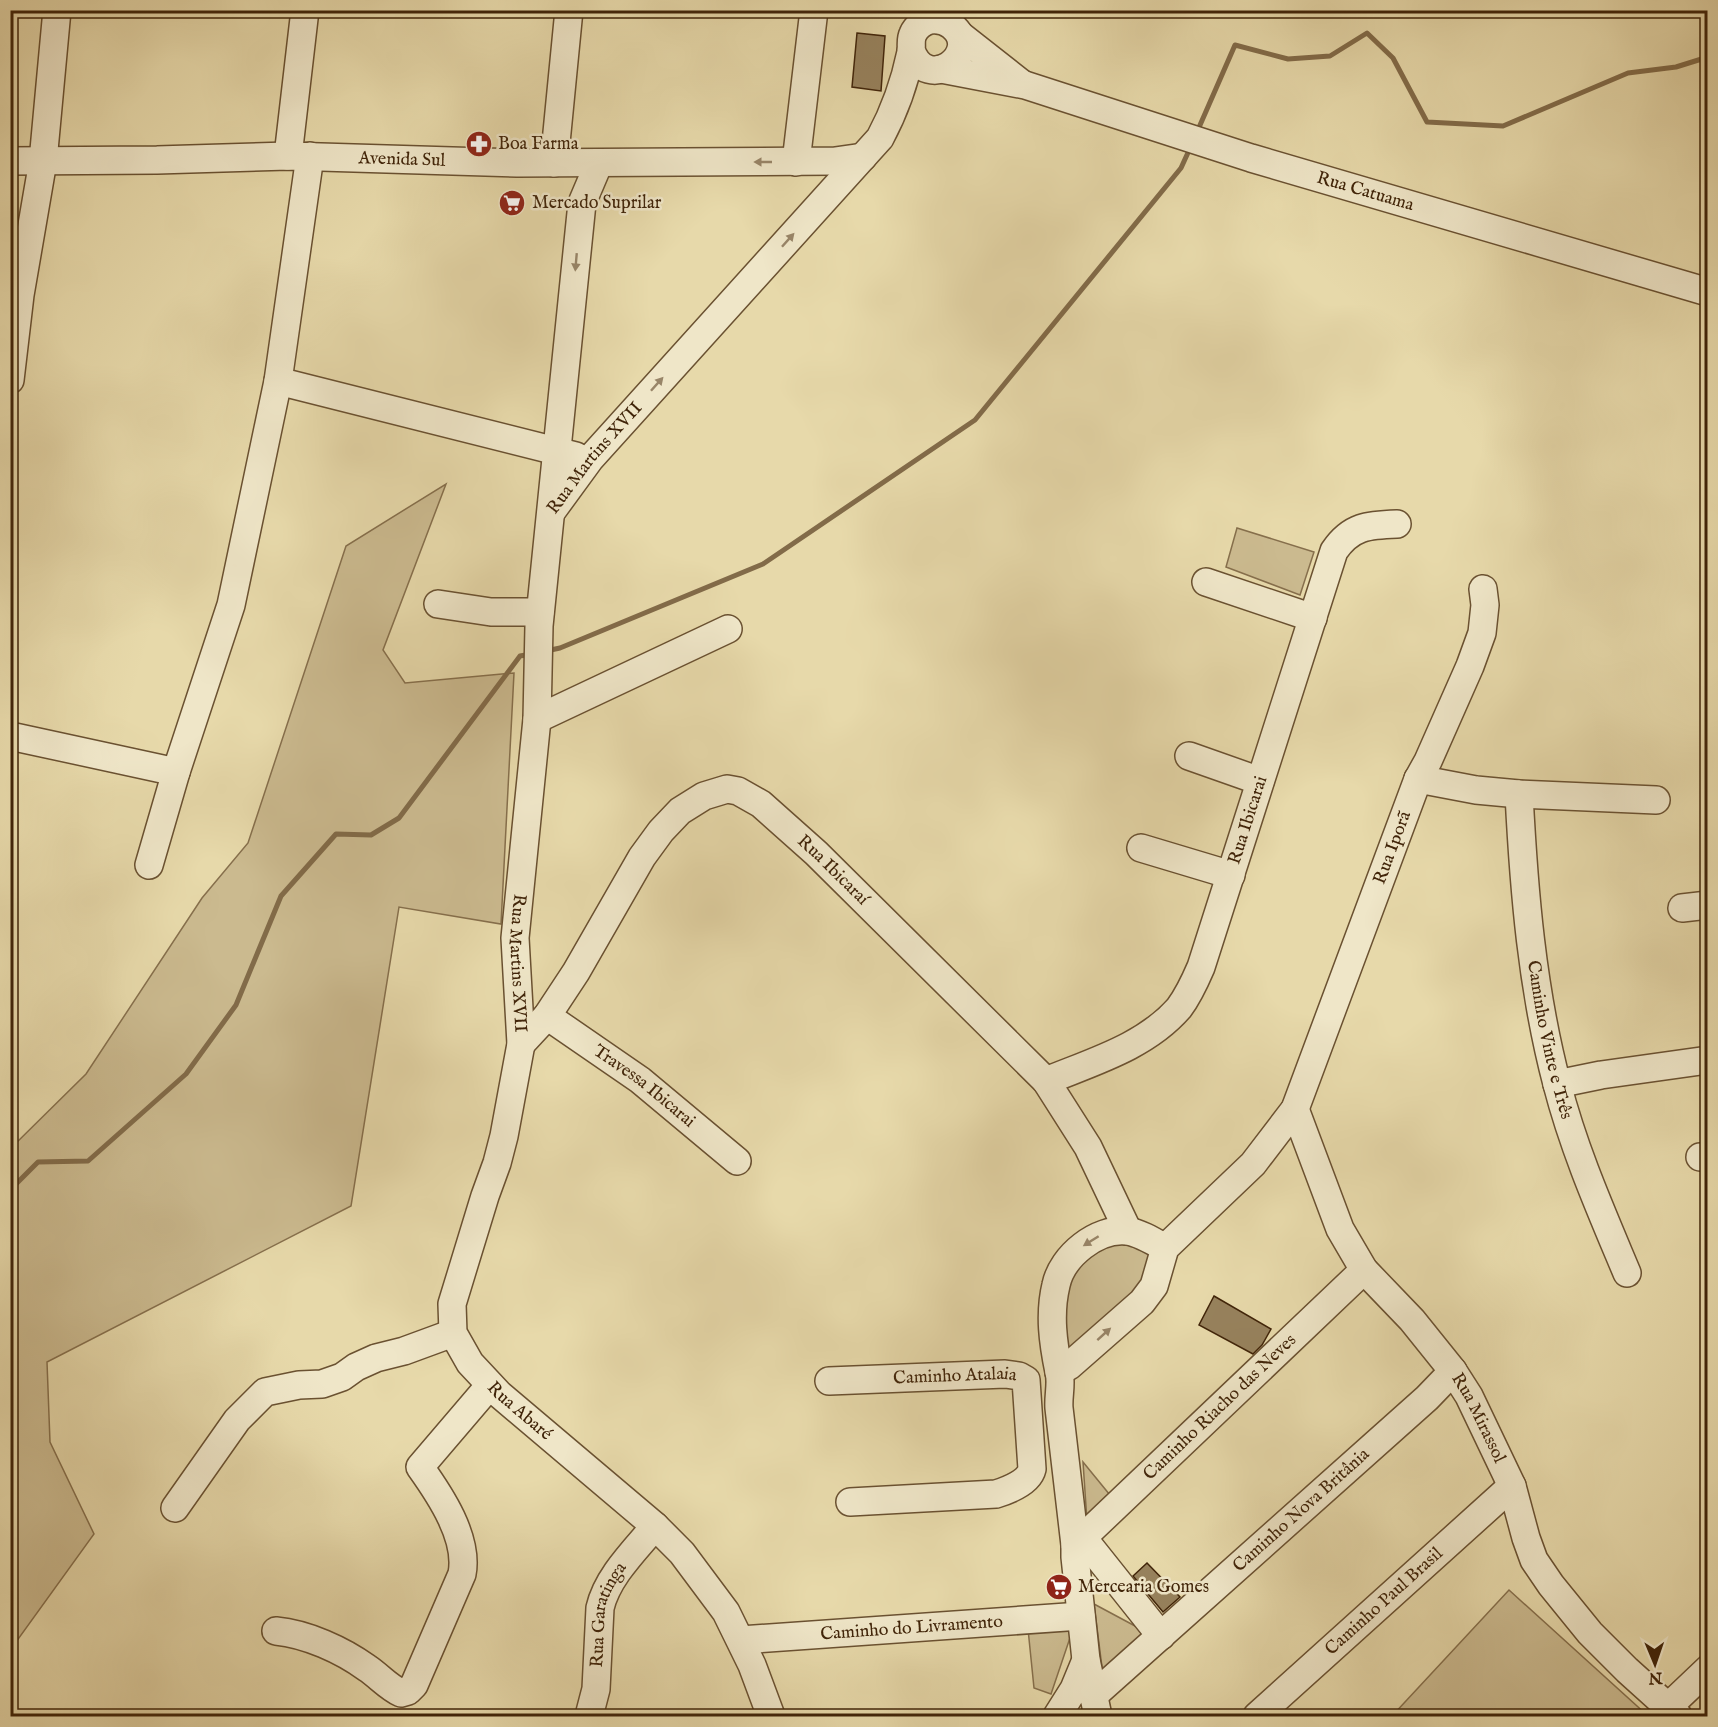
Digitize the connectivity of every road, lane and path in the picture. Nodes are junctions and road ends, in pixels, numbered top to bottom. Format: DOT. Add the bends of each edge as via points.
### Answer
graph roads {
  1 [pos="57,10"];
  2 [pos="305,10"];
  3 [pos="569,10"];
  4 [pos="814,10"];
  5 [pos="913,10"];
  6 [pos="955,25"];
  7 [pos="911,46"];
  8 [pos="938,70"];
  9 [pos="1025,85"];
  10 [pos="893,111"];
  11 [pos="299,156"];
  12 [pos="863,157"];
  13 [pos="43,160"];
  14 [pos="10,161"];
  15 [pos="796,162"];
  16 [pos="562,163"];
  17 [pos="599,163"];
  18 [pos="582,203"];
  19 [pos="1707,292"];
  20 [pos="10,380"];
  21 [pos="278,381"];
  22 [pos="558,451"];
  23 [pos="590,459"];
  24 [pos="551,512"];
  25 [pos="1397,524"];
  26 [pos="1206,582"];
  27 [pos="1483,589"];
  28 [pos="438,604"];
  29 [pos="1312,618"];
  30 [pos="540,619"];
  31 [pos="728,629"];
  32 [pos="537,719"];
  33 [pos="10,736"];
  34 [pos="1189,756"];
  35 [pos="176,772"];
  36 [pos="1418,779"];
  37 [pos="1260,781"];
  38 [pos="1519,794"];
  39 [pos="1656,800"];
  40 [pos="1141,848"];
  41 [pos="149,866"];
  42 [pos="1231,875"];
  43 [pos="547,1016"];
  44 [pos="520,1044"];
  45 [pos="1707,1060"];
  46 [pos="1046,1081"];
  47 [pos="1557,1084"];
  48 [pos="1295,1109"];
  49 [pos="737,1161"];
  50 [pos="1128,1231"];
  51 [pos="1165,1248"];
  52 [pos="1364,1270"];
  53 [pos="1627,1273"];
  54 [pos="453,1333"];
  55 [pos="1453,1371"];
  56 [pos="1059,1372"];
  57 [pos="829,1381"];
  58 [pos="490,1385"];
  59 [pos="1062,1430"];
  60 [pos="1029,1433"];
  61 [pos="1512,1486"];
  62 [pos="850,1502"];
  63 [pos="175,1508"];
  64 [pos="655,1526"];
  65 [pos="1079,1541"];
  66 [pos="1081,1616"];
  67 [pos="276,1631"];
  68 [pos="1161,1636"];
  69 [pos="741,1640"];
  70 [pos="1086,1660"];
  71 [pos="1707,1669"];
  72 [pos="1096,1706"];
  73 [pos="1673,1712"];
  74 [pos="589,1716"];
  75 [pos="771,1716"];
  76 [pos="1057,1716"];
  77 [pos="1257,1716"];
  1 -- 13 [label="street"];
  2 -- 11 [label="street"];
  3 -- 16 [label="street"];
  4 -- 15 [label="street"];
  5 -- 7 [label="street"];
  6 -- 7 [label="street" via="931,20 917,28"];
  6 -- 8 [label="street" via="962,44 960,53 950,66"];
  6 -- 9 [label="street, Rua Catuama"];
  7 -- 8 [label="street" via="919,64"];
  7 -- 10 [label="street, Rua Martins XVII"];
  8 -- 9 [label="street, Rua Catuama"];
  8 -- 10 [label="street, Rua Martins XVII"];
  9 -- 19 [label="street, Rua Catuama" via="1251,158"];
  10 -- 12 [label="street, Rua Martins XVII" via="880,138"];
  11 -- 13 [label="street, Avenida Sul"];
  11 -- 16 [label="street, Avenida Sul"];
  11 -- 21 [label="street"];
  12 -- 15 [label="street, Avenida Sul"];
  23 -- 12 [label="street, Rua Martins XVII, one-way"];
  13 -- 14 [label="street, Avenida Sul"];
  13 -- 20 [label="street"];
  15 -- 17 [label="street, Avenida Sul, one-way"];
  16 -- 17 [label="street, Avenida Sul"];
  16 -- 18 [label="street"];
  17 -- 18 [label="street"];
  18 -- 22 [label="street, one-way"];
  21 -- 22 [label="street"];
  21 -- 35 [label="street" via="231,605"];
  22 -- 23 [label="street"];
  22 -- 24 [label="street"];
  23 -- 24 [label="street, Rua Martins XVII"];
  24 -- 30 [label="street, Rua Martins XVII"];
  25 -- 29 [label="street, Rua Ibicarai" via="1368,525 1343,538 1334,551"];
  26 -- 29 [label="street"];
  27 -- 36 [label="street, Rua Iporã" via="1482,633"];
  28 -- 30 [label="street"];
  29 -- 37 [label="street, Rua Ibicarai"];
  30 -- 32 [label="street, Rua Martins XVII"];
  31 -- 32 [label="street"];
  32 -- 44 [label="street, Rua Martins XVII" via="515,938"];
  33 -- 35 [label="street"];
  34 -- 37 [label="street"];
  35 -- 41 [label="street"];
  36 -- 38 [label="street"];
  36 -- 48 [label="street, Rua Iporã"];
  37 -- 42 [label="street, Rua Ibicarai"];
  38 -- 39 [label="street"];
  38 -- 47 [label="street, Caminho Vinte e Três" via="1524,888 1534,969"];
  40 -- 42 [label="street"];
  42 -- 46 [label="street, Rua Ibicarai" via="1201,967 1180,1006 1144,1039"];
  43 -- 44 [label="street, Rua Ibicaraí"];
  43 -- 46 [label="street, Rua Ibicaraí" via="661,831 692,803 727,789 749,796 778,818"];
  43 -- 49 [label="street, Travessa Ibicarai" via="640,1080"];
  44 -- 54 [label="street, Rua Abaré" via="497,1163 452,1304"];
  45 -- 47 [label="street"];
  46 -- 50 [label="street, Rua Ibicaraí" via="1089,1146"];
  47 -- 53 [label="street, Caminho Vinte e Três" via="1578,1155"];
  48 -- 51 [label="street, Rua Iporã" via="1253,1164"];
  48 -- 52 [label="street, Rua Mirassol" via="1340,1229"];
  50 -- 51 [label="street"];
  50 -- 56 [label="street, one-way" via="1112,1232 1089,1241 1061,1272 1056,1284 1052,1331"];
  56 -- 51 [label="street, one-way" via="1142,1302 1154,1286"];
  52 -- 55 [label="street, Rua Mirassol"];
  52 -- 65 [label="street, Caminho Riacho das Neves"];
  54 -- 58 [label="street, Rua Abaré" via="470,1363"];
  54 -- 63 [label="street" via="376,1358 322,1384 265,1392 237,1420"];
  55 -- 61 [label="street, Rua Mirassol"];
  55 -- 68 [label="street, Caminho Nova Britânia"];
  56 -- 59 [label="street"];
  57 -- 60 [label="street, Caminho Atalaia" via="1019,1376 1026,1380"];
  58 -- 64 [label="street, Rua Abaré"];
  58 -- 67 [label="street" via="420,1467 438,1493 462,1545 465,1562 414,1685 401,1693 347,1657 297,1635"];
  59 -- 60 [label="street"];
  59 -- 65 [label="street"];
  60 -- 62 [label="street" via="1032,1473 1009,1490 978,1496"];
  61 -- 73 [label="street, Rua Mirassol" via="1534,1560 1551,1585 1590,1633"];
  61 -- 77 [label="street, Caminho Paul Brasil"];
  64 -- 69 [label="street, Rua Abaré" via="698,1572"];
  64 -- 74 [label="street, Rua Garatinga" via="602,1598 596,1689"];
  65 -- 66 [label="street"];
  65 -- 68 [label="street"];
  66 -- 69 [label="street, Caminho do Livramento"];
  66 -- 70 [label="street"];
  68 -- 72 [label="street, Caminho Nova Britânia"];
  69 -- 75 [label="street, Rua Abaré"];
  70 -- 72 [label="street"];
  70 -- 76 [label="street"];
  71 -- 73 [label="street"];
}
